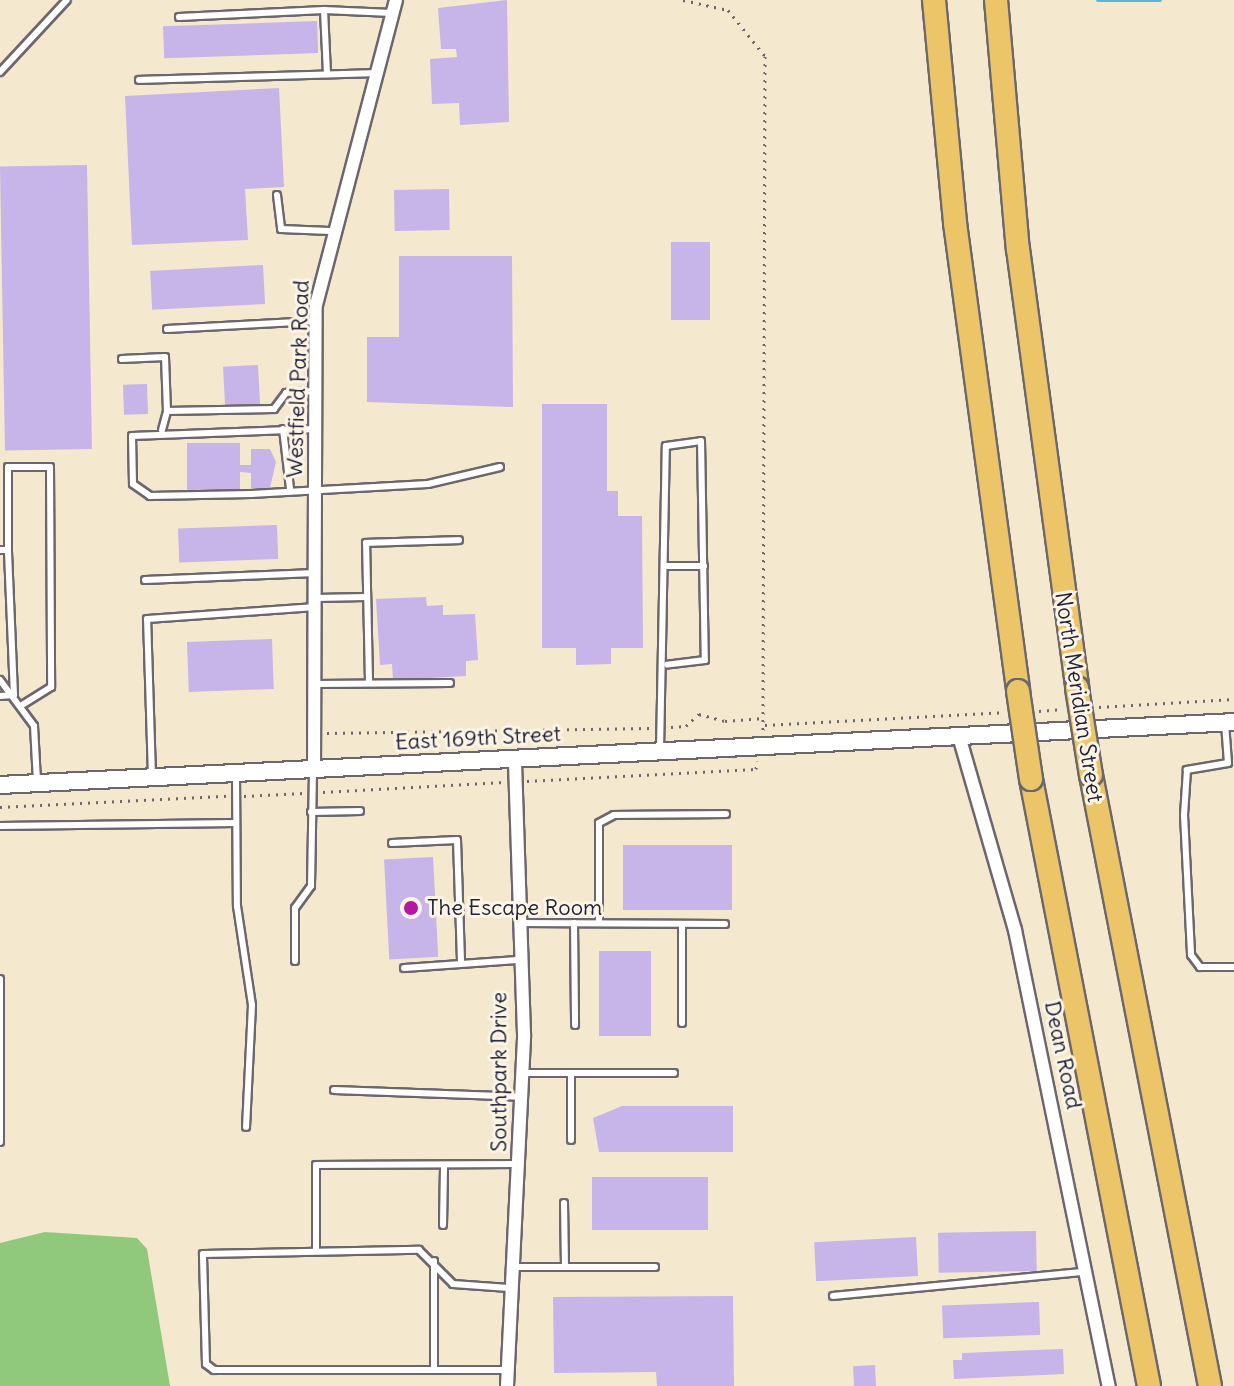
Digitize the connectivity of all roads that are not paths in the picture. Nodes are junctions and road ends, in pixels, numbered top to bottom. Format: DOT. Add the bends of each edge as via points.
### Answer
graph roads {
  1 [pos="67,0"];
  2 [pos="934,0"];
  3 [pos="996,0"];
  4 [pos="394,6"];
  5 [pos="324,10"];
  6 [pos="179,17"];
  7 [pos="0,72"];
  8 [pos="327,73"];
  9 [pos="376,73"];
  10 [pos="139,80"];
  11 [pos="277,195"];
  12 [pos="330,231"];
  13 [pos="315,321"];
  14 [pos="167,329"];
  15 [pos="122,359"];
  16 [pos="315,391"];
  17 [pos="167,411"];
  18 [pos="283,429"];
  19 [pos="315,429"];
  20 [pos="162,430"];
  21 [pos="500,467"];
  22 [pos="315,488"];
  23 [pos="290,489"];
  24 [pos="459,540"];
  25 [pos="4,550"];
  26 [pos="667,566"];
  27 [pos="704,566"];
  28 [pos="315,573"];
  29 [pos="145,580"];
  30 [pos="366,597"];
  31 [pos="316,602"];
  32 [pos="667,665"];
  33 [pos="0,680"];
  34 [pos="369,682"];
  35 [pos="450,683"];
  36 [pos="315,684"];
  37 [pos="14,695"];
  38 [pos="0,696"];
  39 [pos="21,706"];
  40 [pos="1230,722"];
  41 [pos="959,736"];
  42 [pos="660,750"];
  43 [pos="515,758"];
  44 [pos="1231,763"];
  45 [pos="314,769"];
  46 [pos="236,773"];
  47 [pos="152,776"];
  48 [pos="37,782"];
  49 [pos="0,785"];
  50 [pos="360,811"];
  51 [pos="311,812"];
  52 [pos="726,814"];
  53 [pos="236,823"];
  54 [pos="0,826"];
  55 [pos="392,843"];
  56 [pos="517,923"];
  57 [pos="574,923"];
  58 [pos="599,923"];
  59 [pos="682,924"];
  60 [pos="725,924"];
  61 [pos="518,960"];
  62 [pos="295,961"];
  63 [pos="461,961"];
  64 [pos="1234,967"];
  65 [pos="404,968"];
  66 [pos="0,979"];
  67 [pos="682,1023"];
  68 [pos="575,1025"];
  69 [pos="522,1073"];
  70 [pos="571,1073"];
  71 [pos="674,1073"];
  72 [pos="334,1090"];
  73 [pos="521,1097"];
  74 [pos="246,1127"];
  75 [pos="571,1140"];
  76 [pos="0,1142"];
  77 [pos="518,1164"];
  78 [pos="444,1165"];
  79 [pos="564,1203"];
  80 [pos="443,1225"];
  81 [pos="316,1249"];
  82 [pos="434,1261"];
  83 [pos="511,1266"];
  84 [pos="565,1267"];
  85 [pos="655,1267"];
  86 [pos="1087,1271"];
  87 [pos="509,1288"];
  88 [pos="833,1296"];
  89 [pos="434,1370"];
  90 [pos="507,1370"];
  91 [pos="507,1386"];
  92 [pos="1109,1386"];
  93 [pos="1149,1386"];
  94 [pos="1210,1386"];
  1 -- 7 [label="lane"];
  2 -- 93 [label="highway, bridge" via="957,239 1018,705"];
  3 -- 94 [label="highway, North Meridian Street, bridge" via="1020,265 1079,702"];
  4 -- 5 [label="lane"];
  4 -- 9 [label="street, Westfield Park Road"];
  5 -- 6 [label="lane"];
  5 -- 8 [label="lane"];
  8 -- 9 [label="lane"];
  8 -- 10 [label="lane"];
  9 -- 12 [label="street, Westfield Park Road"];
  11 -- 12 [label="lane" via="281,229"];
  12 -- 13 [label="street, Westfield Park Road"];
  13 -- 14 [label="lane"];
  13 -- 16 [label="street, Westfield Park Road"];
  15 -- 17 [label="lane" via="165,357"];
  16 -- 17 [label="lane" via="286,393 274,409"];
  16 -- 19 [label="street, Westfield Park Road"];
  17 -- 20 [label="lane"];
  18 -- 19 [label="lane"];
  18 -- 20 [label="lane"];
  18 -- 23 [label="lane"];
  19 -- 22 [label="street, Westfield Park Road"];
  20 -- 23 [label="lane" via="132,436 133,484 150,496"];
  21 -- 22 [label="lane" via="428,484"];
  22 -- 23 [label="lane"];
  22 -- 28 [label="street, Westfield Park Road"];
  24 -- 30 [label="lane" via="366,543"];
  25 -- 37 [label="lane"];
  25 -- 39 [label="lane" via="8,467 50,467 51,687"];
  26 -- 27 [label="lane"];
  26 -- 27 [label="lane" via="666,446 701,441"];
  26 -- 32 [label="lane"];
  27 -- 32 [label="lane" via="705,660"];
  28 -- 29 [label="lane"];
  28 -- 31 [label="street, Westfield Park Road"];
  30 -- 31 [label="lane"];
  30 -- 34 [label="lane"];
  31 -- 36 [label="street, Westfield Park Road"];
  31 -- 47 [label="lane" via="147,619"];
  32 -- 42 [label="lane"];
  33 -- 37 [label="lane"];
  34 -- 35 [label="lane"];
  34 -- 36 [label="lane"];
  36 -- 45 [label="street, Westfield Park Road"];
  37 -- 38 [label="lane"];
  37 -- 39 [label="lane"];
  39 -- 48 [label="lane" via="34,726"];
  40 -- 41 [label="street, East 169th Street"];
  40 -- 44 [label="lane"];
  41 -- 42 [label="street, East 169th Street"];
  41 -- 86 [label="street, Dean Road" via="1005,884"];
  42 -- 43 [label="street, East 169th Street"];
  43 -- 45 [label="street, East 169th Street"];
  43 -- 56 [label="street, Southpark Drive"];
  44 -- 64 [label="lane" via="1187,770 1184,815 1191,955 1200,967"];
  45 -- 46 [label="street, East 169th Street"];
  45 -- 51 [label="lane"];
  46 -- 47 [label="street, East 169th Street"];
  46 -- 53 [label="lane"];
  47 -- 48 [label="street, East 169th Street"];
  48 -- 49 [label="street, East 169th Street"];
  50 -- 51 [label="lane"];
  51 -- 62 [label="lane" via="311,886 295,908"];
  52 -- 58 [label="lane" via="614,815 599,823"];
  53 -- 54 [label="lane"];
  53 -- 74 [label="lane" via="237,906 252,1005"];
  55 -- 63 [label="lane" via="457,840"];
  56 -- 57 [label="lane"];
  56 -- 61 [label="street, Southpark Drive"];
  57 -- 58 [label="lane"];
  57 -- 68 [label="lane"];
  58 -- 59 [label="lane"];
  59 -- 60 [label="lane"];
  59 -- 67 [label="lane"];
  61 -- 63 [label="lane"];
  61 -- 69 [label="street, Southpark Drive"];
  63 -- 65 [label="lane"];
  66 -- 76 [label="lane"];
  69 -- 70 [label="lane"];
  69 -- 73 [label="street, Southpark Drive"];
  70 -- 71 [label="lane"];
  70 -- 75 [label="lane"];
  72 -- 73 [label="lane"];
  73 -- 77 [label="street, Southpark Drive"];
  77 -- 78 [label="lane"];
  77 -- 83 [label="street, Southpark Drive"];
  78 -- 80 [label="lane"];
  78 -- 81 [label="lane" via="316,1165"];
  79 -- 84 [label="lane"];
  81 -- 82 [label="lane" via="419,1250"];
  81 -- 89 [label="lane" via="203,1254 206,1364 214,1370"];
  82 -- 87 [label="lane" via="453,1284"];
  82 -- 89 [label="lane"];
  83 -- 84 [label="lane"];
  83 -- 87 [label="street, Southpark Drive"];
  84 -- 85 [label="lane"];
  86 -- 88 [label="lane" via="1060,1280"];
  86 -- 92 [label="street, Dean Road"];
  87 -- 90 [label="street, Southpark Drive"];
  89 -- 90 [label="lane"];
  90 -- 91 [label="street, Southpark Drive"];
}
